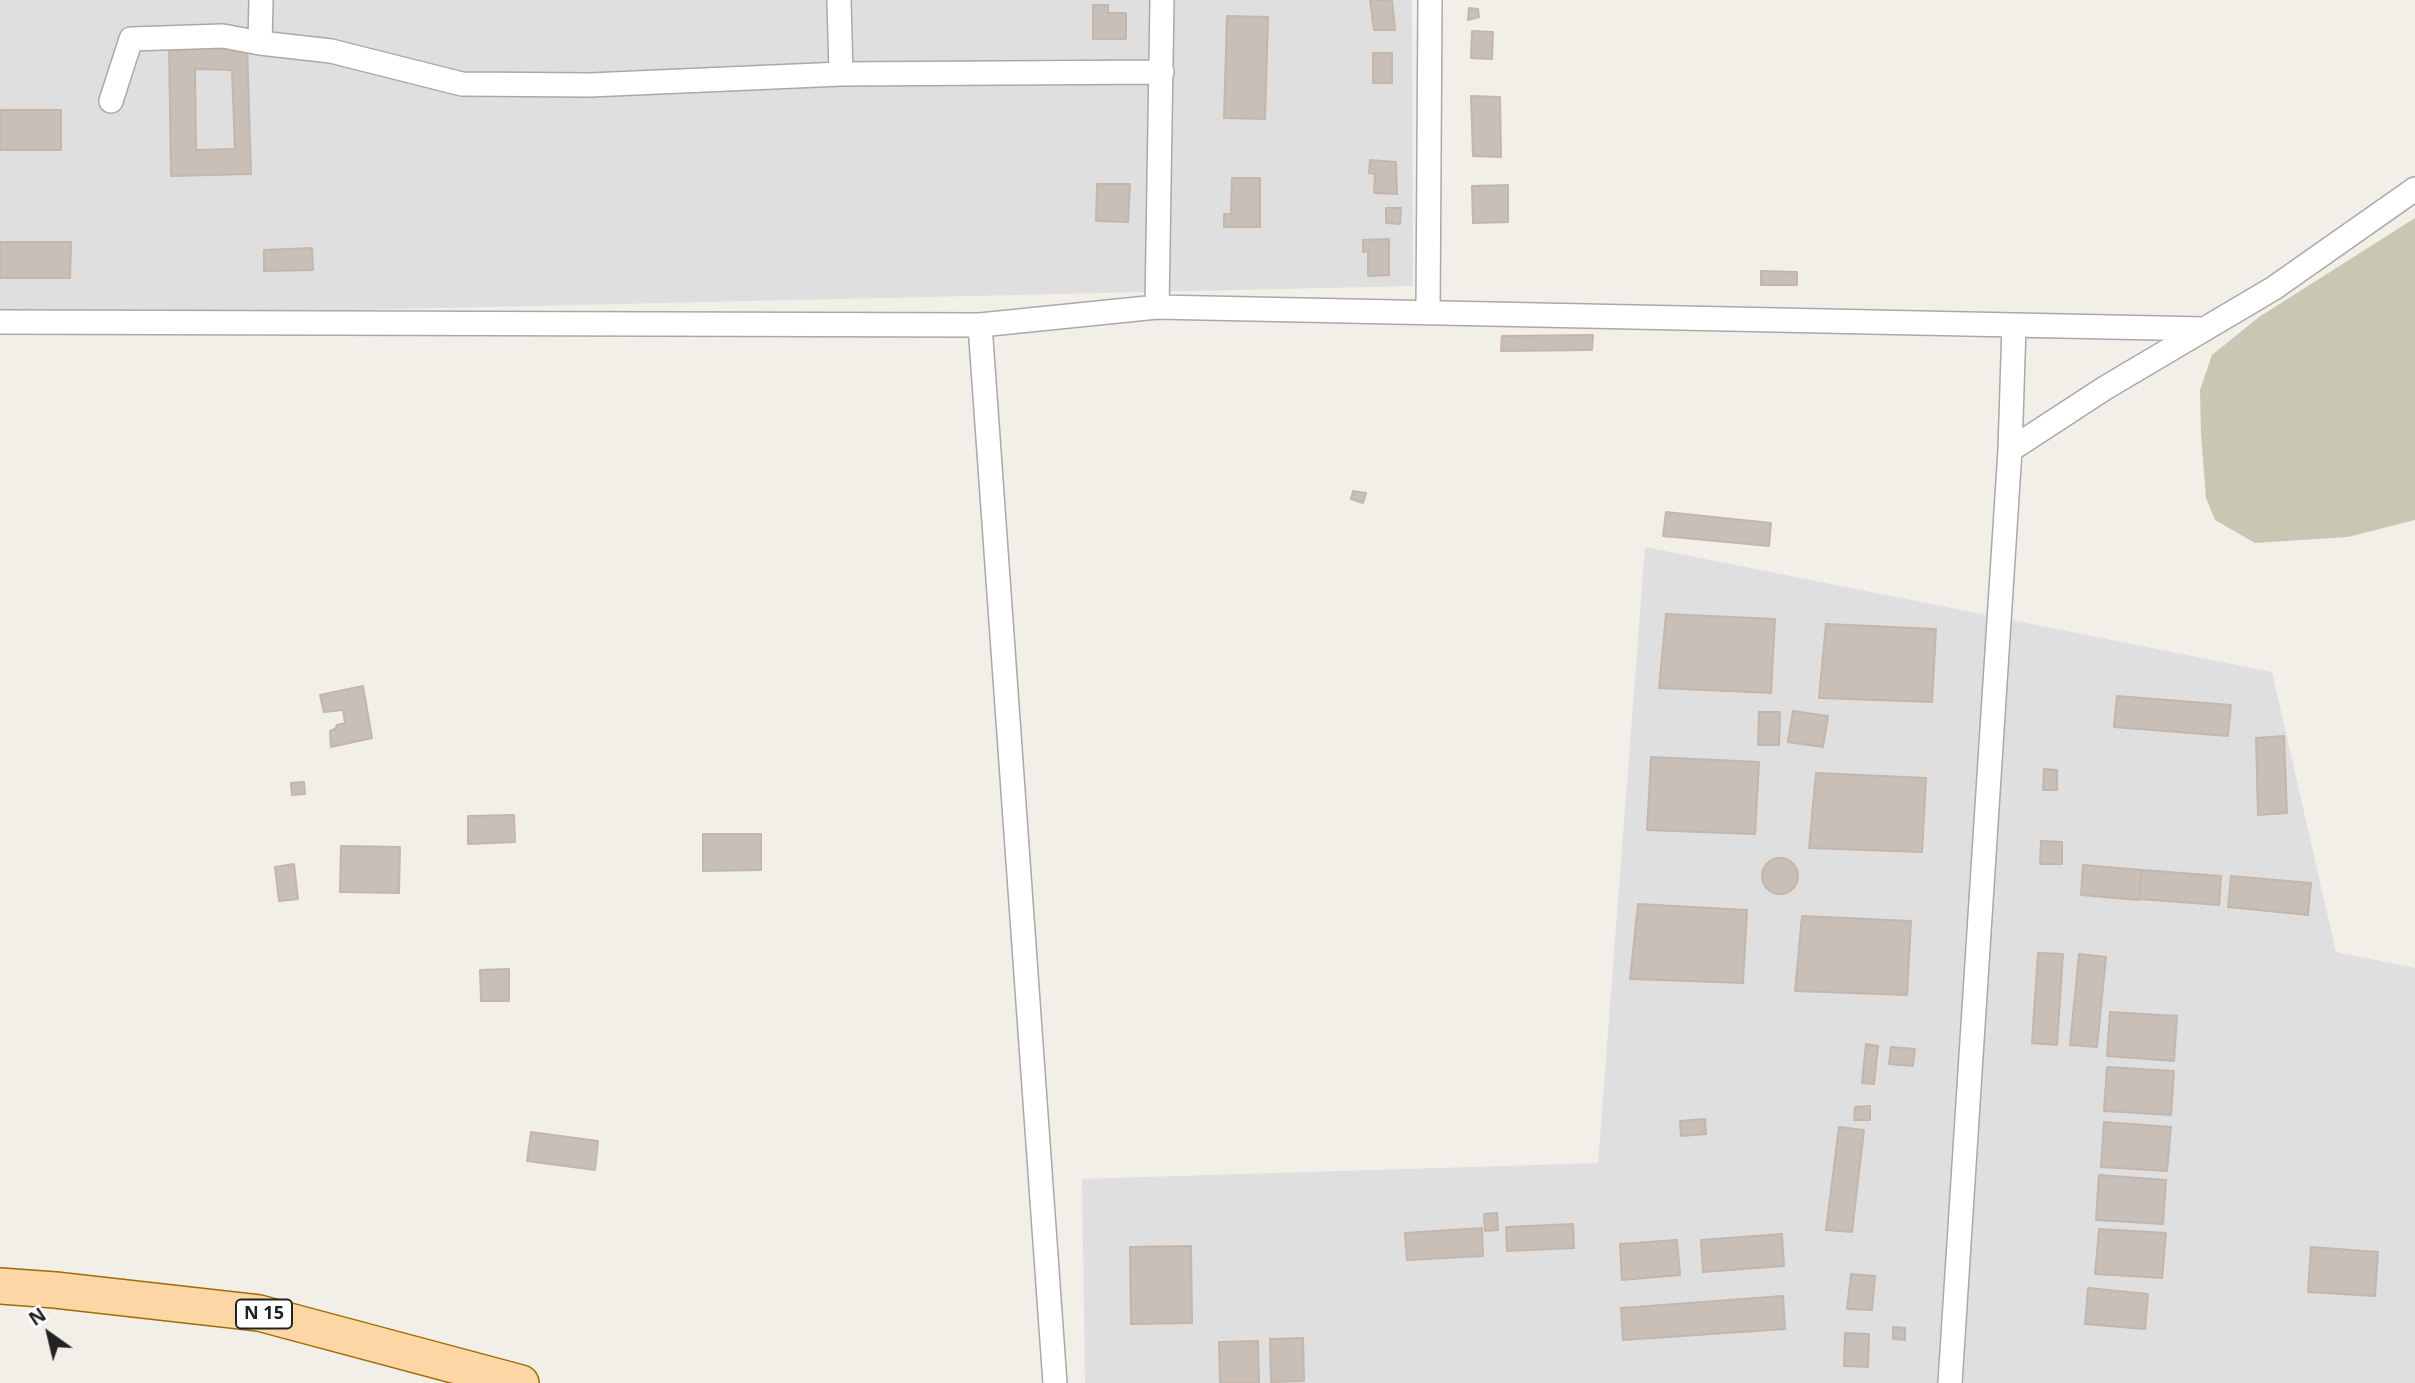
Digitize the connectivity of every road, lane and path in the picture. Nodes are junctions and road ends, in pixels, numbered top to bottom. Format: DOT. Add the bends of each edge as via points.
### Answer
graph roads {
  1 [pos="261,0"];
  2 [pos="839,0"];
  3 [pos="1162,0"];
  4 [pos="1430,0"];
  5 [pos="260,43"];
  6 [pos="1162,72"];
  7 [pos="841,74"];
  8 [pos="111,101"];
  9 [pos="2415,189"];
  10 [pos="1157,307"];
  11 [pos="1429,313"];
  12 [pos="0,322"];
  13 [pos="980,325"];
  14 [pos="2014,326"];
  15 [pos="2205,329"];
  16 [pos="2010,450"];
  17 [pos="0,1286"];
  18 [pos="483,1379"];
  19 [pos="520,1383"];
  20 [pos="1055,1383"];
  21 [pos="1950,1383"];
  1 -- 5 [label="street"];
  2 -- 7 [label="street"];
  3 -- 6 [label="street"];
  4 -- 11 [label="street"];
  5 -- 7 [label="street" via="331,51 462,84 590,85"];
  5 -- 8 [label="street" via="223,36 131,39"];
  6 -- 7 [label="street"];
  6 -- 10 [label="street"];
  9 -- 15 [label="street" via="2274,288"];
  10 -- 11 [label="street"];
  10 -- 13 [label="street"];
  11 -- 14 [label="street"];
  12 -- 13 [label="street"];
  13 -- 20 [label="street"];
  14 -- 15 [label="street"];
  14 -- 16 [label="street"];
  15 -- 16 [label="street"];
  16 -- 21 [label="street"];
  17 -- 18 [label="main road, N 15" via="259,1313"];
  18 -- 19 [label="main road, N 15"];
}
